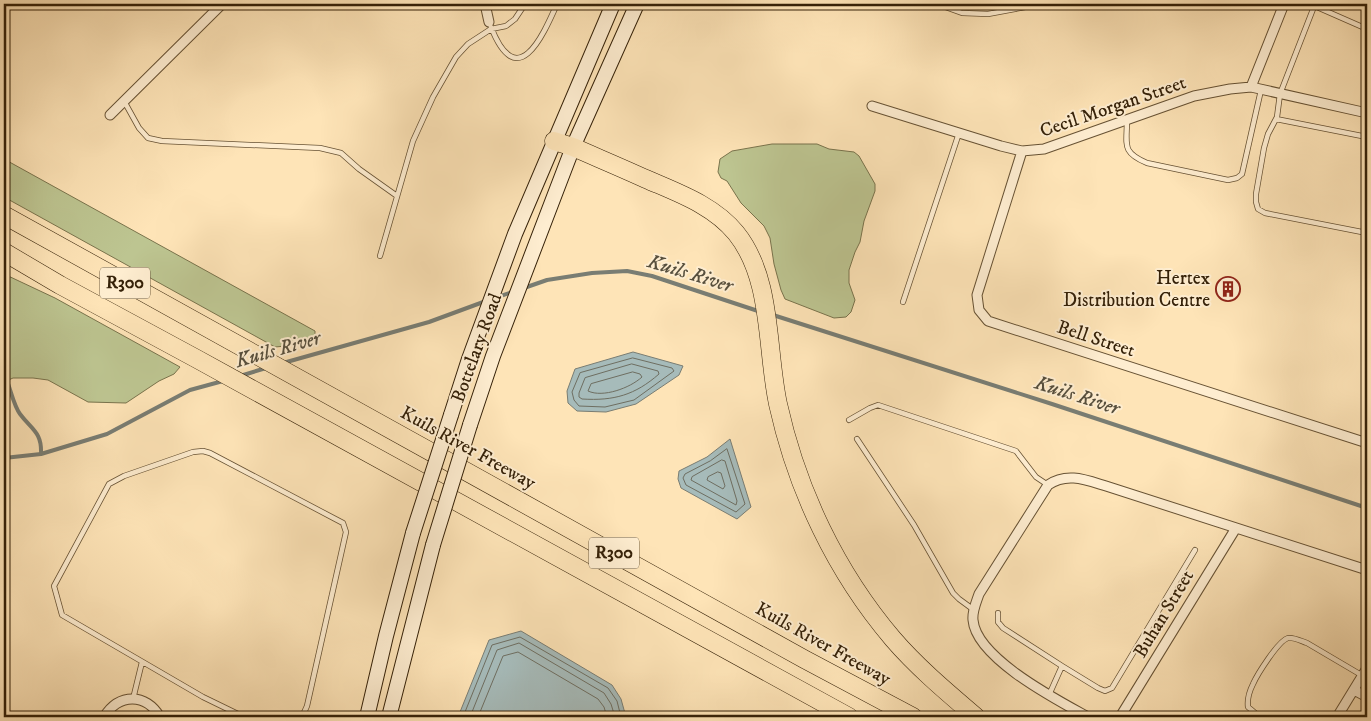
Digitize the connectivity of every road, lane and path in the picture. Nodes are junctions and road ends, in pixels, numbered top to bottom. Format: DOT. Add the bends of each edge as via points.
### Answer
graph roads {
  1 [pos="220,4"];
  2 [pos="485,4"];
  3 [pos="525,4"];
  4 [pos="557,4"];
  5 [pos="614,4"];
  6 [pos="637,4"];
  7 [pos="937,4"];
  8 [pos="1042,4"];
  9 [pos="1284,4"];
  10 [pos="1313,4"];
  11 [pos="490,26"];
  12 [pos="1367,29"];
  13 [pos="1251,87"];
  14 [pos="1261,90"];
  15 [pos="1280,94"];
  16 [pos="124,101"];
  17 [pos="872,106"];
  18 [pos="1367,113"];
  19 [pos="110,115"];
  20 [pos="1128,119"];
  21 [pos="1276,119"];
  22 [pos="959,133"];
  23 [pos="1367,138"];
  24 [pos="554,141"];
  25 [pos="573,147"];
  26 [pos="1022,151"];
  27 [pos="397,196"];
  28 [pos="4,215"];
  29 [pos="1367,233"];
  30 [pos="4,252"];
  31 [pos="380,256"];
  32 [pos="4,265"];
  33 [pos="60,285"];
  34 [pos="903,302"];
  35 [pos="850,420"];
  36 [pos="857,439"];
  37 [pos="1367,443"];
  38 [pos="1048,485"];
  39 [pos="1236,528"];
  40 [pos="1195,550"];
  41 [pos="1367,570"];
  42 [pos="974,610"];
  43 [pos="998,614"];
  44 [pos="142,662"];
  45 [pos="1062,666"];
  46 [pos="1365,672"];
  47 [pos="1354,690"];
  48 [pos="1049,695"];
  49 [pos="1367,697"];
  50 [pos="133,699"];
  51 [pos="104,717"];
  52 [pos="160,717"];
  53 [pos="258,717"];
  54 [pos="302,717"];
  55 [pos="367,717"];
  56 [pos="389,717"];
  57 [pos="849,717"];
  58 [pos="913,717"];
  59 [pos="976,717"];
  60 [pos="1088,717"];
  61 [pos="1120,717"];
  62 [pos="1260,717"];
  63 [pos="1337,717"];
  1 -- 16 [label="street"];
  2 -- 11 [label="street"];
  3 -- 11 [label="lane" via="506,26"];
  4 -- 11 [label="lane" via="536,47 518,58 510,57"];
  5 -- 24 [label="main road, Bottelary Road"];
  6 -- 25 [label="main road, Bottelary Road"];
  7 -- 8 [label="lane" via="962,13 988,14"];
  9 -- 13 [label="street"];
  10 -- 12 [label="lane"];
  10 -- 15 [label="lane"];
  11 -- 27 [label="lane" via="456,57 433,97 413,141"];
  13 -- 14 [label="street, Cecil Morgan Street"];
  13 -- 20 [label="street, Cecil Morgan Street" via="1194,96"];
  14 -- 15 [label="street, Cecil Morgan Street"];
  14 -- 20 [label="lane" via="1242,174 1236,178 1221,179 1136,159 1127,148"];
  15 -- 18 [label="street, Cecil Morgan Street"];
  15 -- 21 [label="lane"];
  16 -- 19 [label="street"];
  16 -- 27 [label="lane" via="148,138 320,148 341,153"];
  17 -- 22 [label="street, Cecil Morgan Street"];
  20 -- 26 [label="street, Cecil Morgan Street" via="1044,149"];
  21 -- 23 [label="lane"];
  21 -- 29 [label="lane" via="1264,148 1256,194 1258,209"];
  22 -- 26 [label="street, Cecil Morgan Street"];
  22 -- 34 [label="lane"];
  24 -- 25 [label="highway"];
  24 -- 55 [label="main road, Bottelary Road, bridge" via="515,234 469,359 414,533"];
  25 -- 56 [label="main road, Bottelary Road, bridge" via="470,425 433,545"];
  25 -- 59 [label="highway" via="696,201 714,213 746,246 763,293 778,404 797,472 811,507 838,561 893,640"];
  26 -- 37 [label="street, Bell Street" via="976,295 979,310 988,321"];
  27 -- 31 [label="lane"];
  28 -- 58 [label="highway, Kuils River Freeway / R300"];
  30 -- 33 [label="highway, R300"];
  32 -- 33 [label="highway"];
  33 -- 57 [label="highway, R300"];
  35 -- 38 [label="lane" via="878,405 1016,451 1036,477"];
  36 -- 42 [label="lane" via="914,524 953,593"];
  38 -- 39 [label="street" via="1057,479 1080,479"];
  38 -- 42 [label="street" via="979,594"];
  39 -- 41 [label="street"];
  39 -- 61 [label="street, Buhan Street"];
  40 -- 45 [label="lane" via="1112,688 1105,691 1098,688"];
  42 -- 48 [label="street" via="973,621 985,645 1008,668"];
  43 -- 45 [label="lane" via="998,622 1003,628"];
  44 -- 50 [label="lane"];
  44 -- 53 [label="lane" via="238,714"];
  44 -- 54 [label="lane" via="62,615 54,586 109,484 193,452 206,452 345,526"];
  45 -- 48 [label="lane"];
  46 -- 47 [label="street"];
  46 -- 62 [label="lane" via="1298,639 1288,638 1280,642 1252,685 1248,707"];
  47 -- 49 [label="street"];
  47 -- 63 [label="street"];
  48 -- 60 [label="street"];
  50 -- 51 [label="street" via="116,704"];
  50 -- 52 [label="street" via="149,704"];
}
